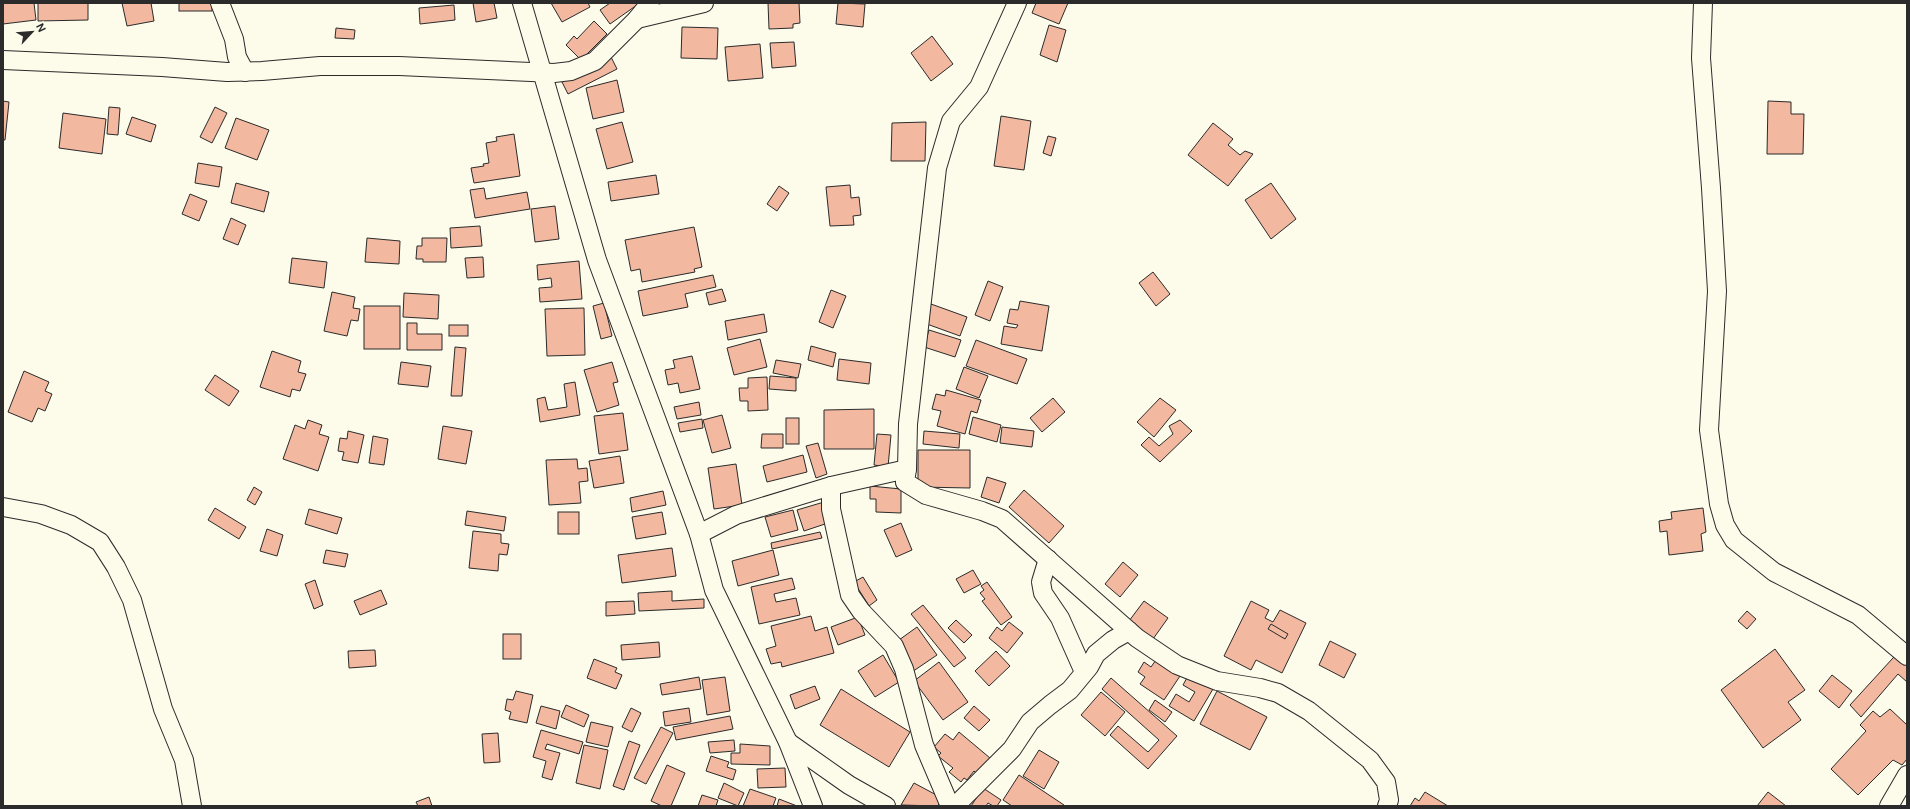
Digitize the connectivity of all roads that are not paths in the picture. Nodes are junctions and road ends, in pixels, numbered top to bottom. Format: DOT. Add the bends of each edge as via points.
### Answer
graph roads {
  1 [pos="220,3"];
  2 [pos="522,3"];
  3 [pos="650,3"];
  4 [pos="704,3"];
  5 [pos="1017,3"];
  6 [pos="1703,3"];
  7 [pos="637,19"];
  8 [pos="3,60"];
  9 [pos="245,72"];
  10 [pos="543,74"];
  11 [pos="907,469"];
  12 [pos="831,486"];
  13 [pos="3,507"];
  14 [pos="699,534"];
  15 [pos="1048,559"];
  16 [pos="1129,631"];
  17 [pos="1907,656"];
  18 [pos="1084,672"];
  19 [pos="788,742"];
  20 [pos="1907,775"];
  21 [pos="192,806"];
  22 [pos="813,806"];
  23 [pos="886,806"];
  24 [pos="950,806"];
  25 [pos="955,806"];
  26 [pos="1387,806"];
  27 [pos="1889,806"];
  1 -- 9 [label="street" via="234,39 237,57"];
  2 -- 10 [label="street"];
  3 -- 7 [label="street"];
  4 -- 7 [label="street"];
  5 -- 11 [label="street" via="979,87 951,121 937,168 908,424"];
  6 -- 17 [label="street" via="1701,58 1716,291 1709,430 1719,504 1725,525 1734,540 1774,572 1858,615"];
  7 -- 10 [label="street" via="594,61 571,71"];
  8 -- 9 [label="street"];
  9 -- 10 [label="street" via="320,66 399,66"];
  10 -- 14 [label="street" via="597,260"];
  11 -- 12 [label="street"];
  11 -- 15 [label="street" via="905,482 926,495 1002,519"];
  12 -- 14 [label="street" via="736,515"];
  12 -- 24 [label="street" via="831,509 850,595 861,611 894,646 904,669 924,745"];
  13 -- 21 [label="street" via="41,514 71,525 100,542 116,567 132,600 163,709 184,760"];
  14 -- 19 [label="street" via="714,590"];
  15 -- 16 [label="street"];
  15 -- 18 [label="street" via="1041,582 1043,593 1060,618"];
  16 -- 18 [label="street" via="1096,654"];
  16 -- 26 [label="street" via="1177,665 1217,681 1278,693 1309,710 1370,760 1386,782 1389,800"];
  18 -- 25 [label="street" via="1070,690 1030,722 1012,748"];
  19 -- 22 [label="street"];
  19 -- 23 [label="street" via="850,785"];
  20 -- 27 [label="street"];
}
